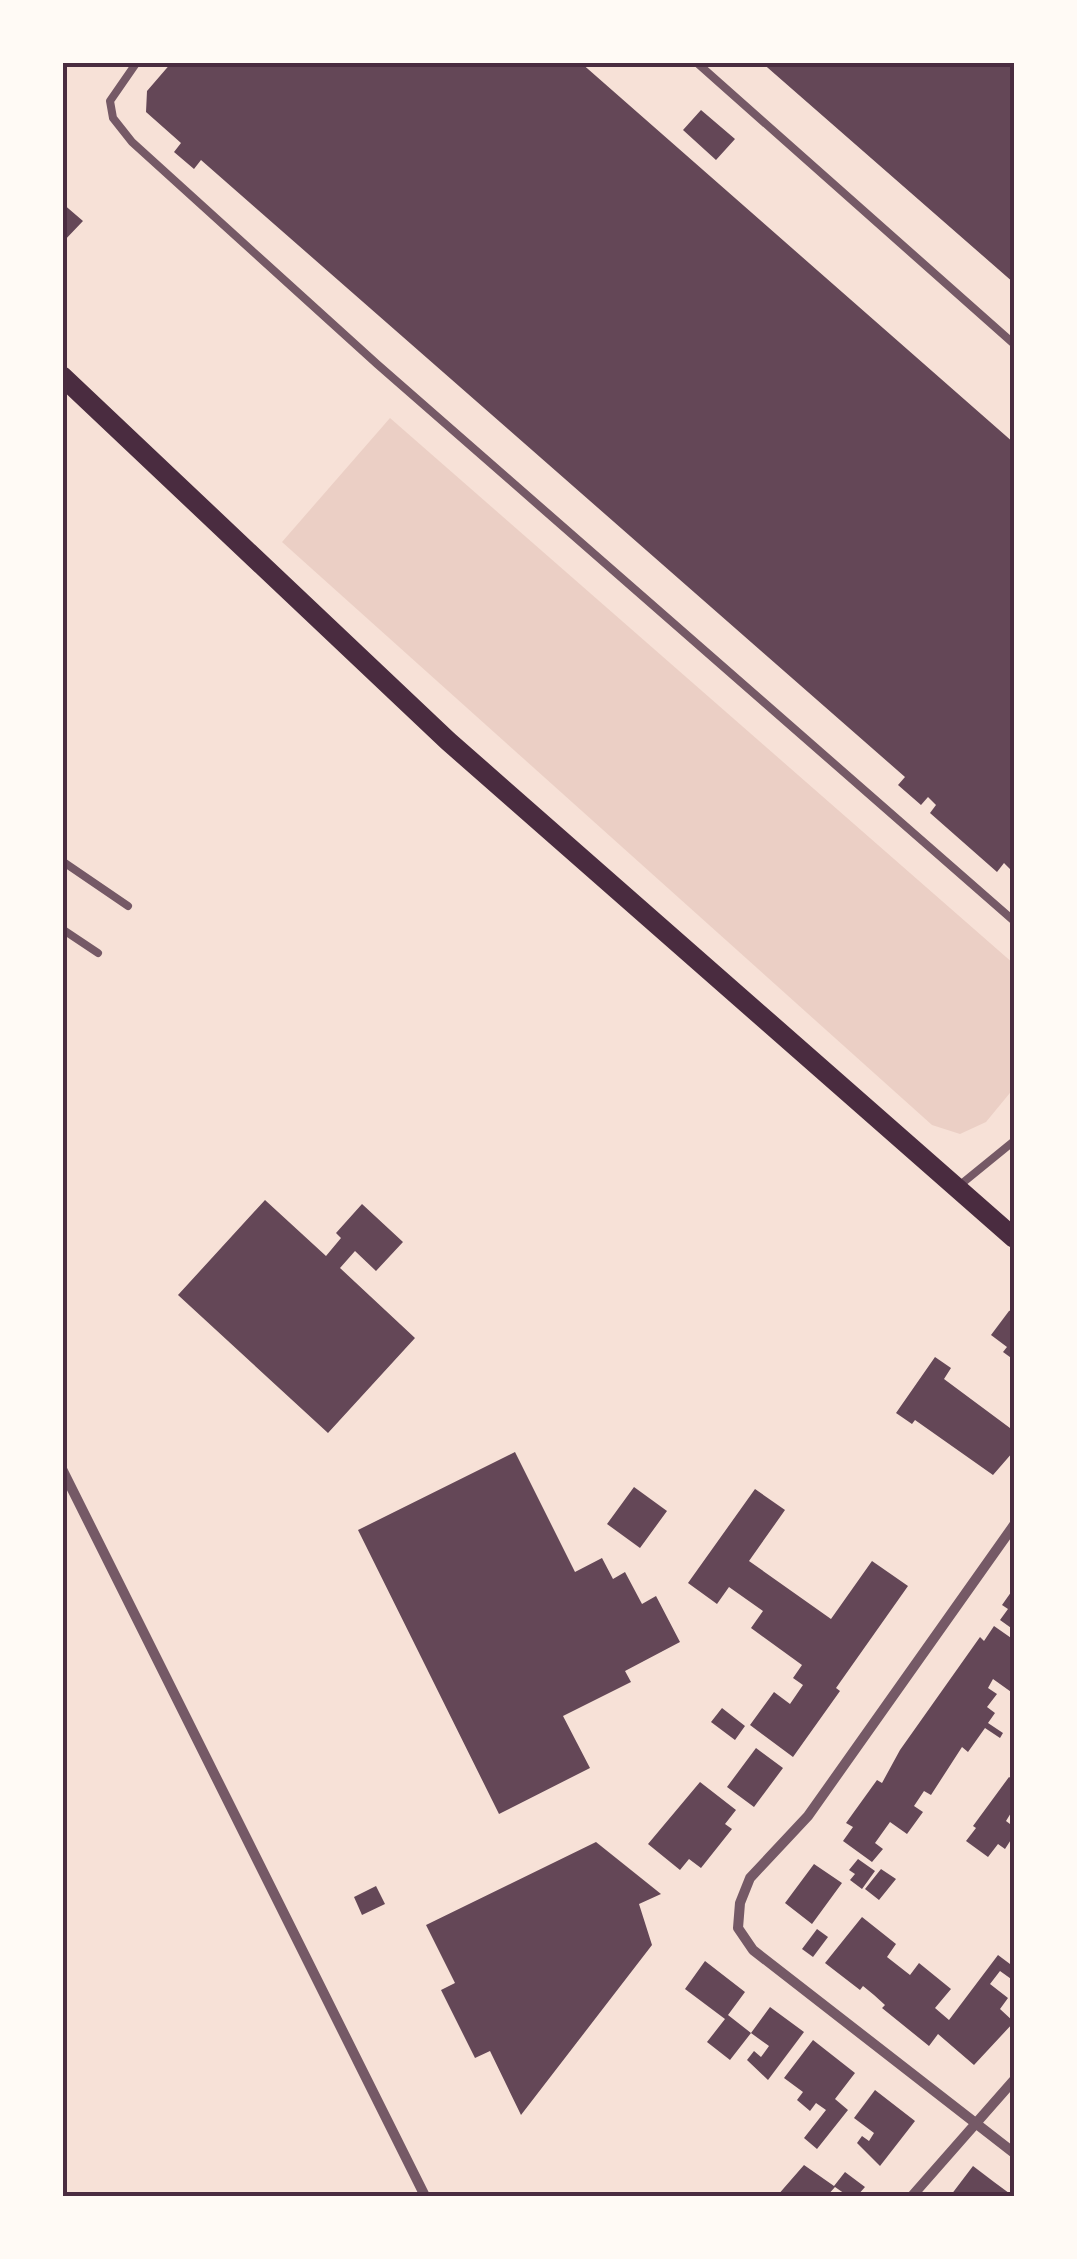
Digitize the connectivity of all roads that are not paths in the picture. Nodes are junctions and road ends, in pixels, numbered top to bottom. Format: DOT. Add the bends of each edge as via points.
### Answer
graph roads {
  1 [pos="137,62"];
  2 [pos="696,62"];
  3 [pos="1014,344"];
  4 [pos="62,376"];
  5 [pos="62,861"];
  6 [pos="128,906"];
  7 [pos="1014,921"];
  8 [pos="62,929"];
  9 [pos="98,953"];
  10 [pos="1014,1141"];
  11 [pos="958,1186"];
  12 [pos="1014,1238"];
  13 [pos="62,1468"];
  14 [pos="1014,1525"];
  15 [pos="1014,2080"];
  16 [pos="976,2124"];
  17 [pos="1014,2154"];
  18 [pos="426,2196"];
  19 [pos="912,2196"];
  1 -- 7 [label="lane" via="110,100 113,118 132,142"];
  2 -- 3 [label="lane"];
  4 -- 11 [label="main road" via="448,742"];
  5 -- 6 [label="lane"];
  8 -- 9 [label="lane"];
  10 -- 11 [label="lane"];
  11 -- 12 [label="main road"];
  13 -- 18 [label="street"];
  14 -- 16 [label="street" via="808,1816 750,1878 738,1928 753,1950"];
  15 -- 16 [label="street"];
  16 -- 17 [label="street"];
  16 -- 19 [label="street"];
}
